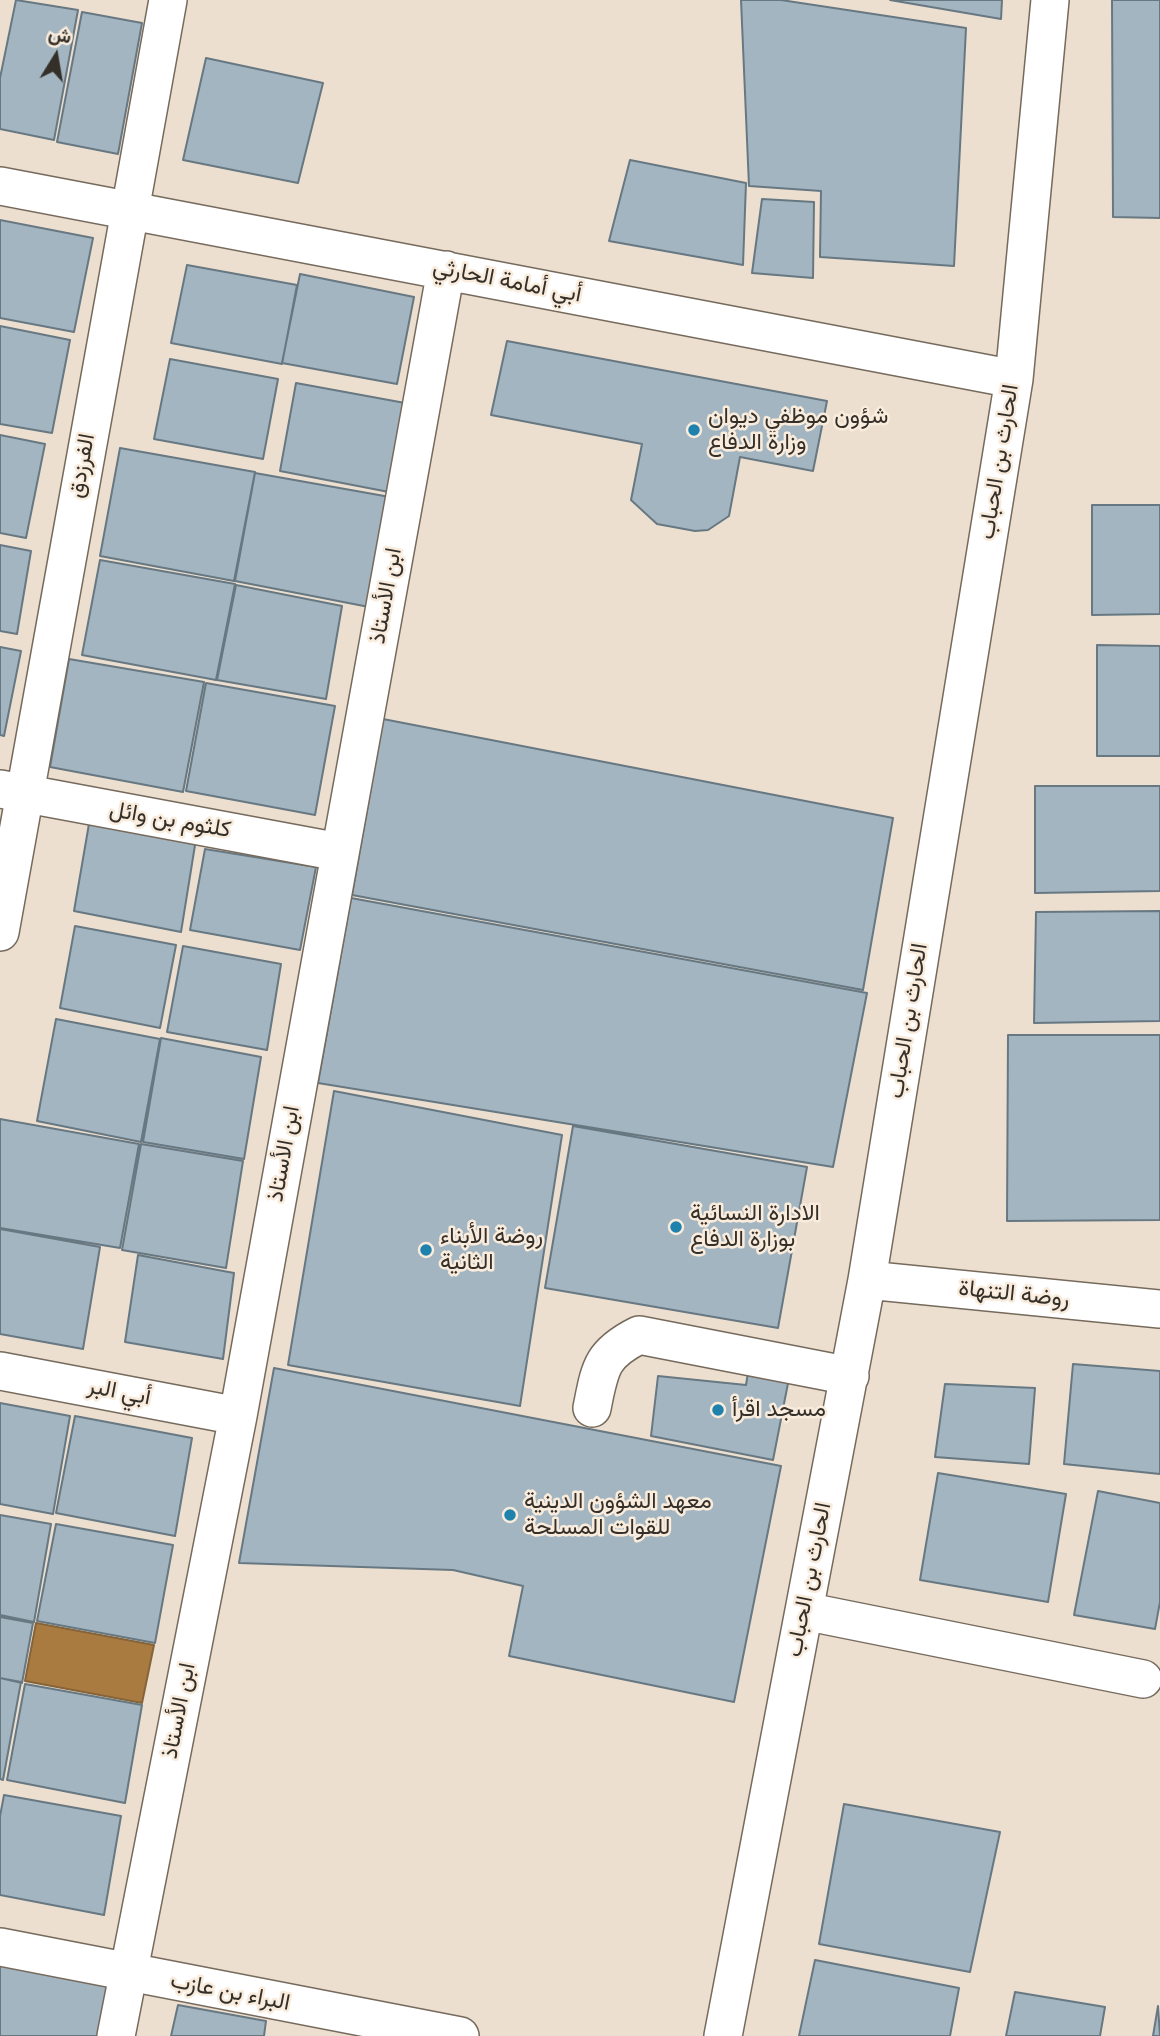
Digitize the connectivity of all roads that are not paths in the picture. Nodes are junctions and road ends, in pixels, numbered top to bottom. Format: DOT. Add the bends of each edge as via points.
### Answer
graph roads {
  1 [pos="168,0"];
  2 [pos="1050,0"];
  3 [pos="0,186"];
  4 [pos="128,212"];
  5 [pos="446,270"];
  6 [pos="1014,379"];
  7 [pos="13,792"];
  8 [pos="340,852"];
  9 [pos="0,932"];
  10 [pos="867,1280"];
  11 [pos="1160,1309"];
  12 [pos="0,1371"];
  13 [pos="850,1376"];
  14 [pos="592,1408"];
  15 [pos="238,1416"];
  16 [pos="804,1611"];
  17 [pos="1143,1679"];
  18 [pos="0,1947"];
  19 [pos="128,1974"];
  20 [pos="410,2031"];
  21 [pos="116,2036"];
  22 [pos="460,2036"];
  23 [pos="723,2036"];
  1 -- 4 [label="street, الفرزدق"];
  2 -- 6 [label="street, الحارث بن الحباب"];
  3 -- 4 [label="street, أبي أمامة الحارثي"];
  4 -- 5 [label="street, أبي أمامة الحارثي"];
  4 -- 7 [label="street, الفرزدق"];
  5 -- 6 [label="street, أبي أمامة الحارثي"];
  5 -- 8 [label="street, ابن الأستاذ"];
  6 -- 10 [label="street, الحارث بن الحباب"];
  7 -- 8 [label="street, كلثوم بن وائل"];
  7 -- 9 [label="street, الفرزدق"];
  8 -- 15 [label="street, ابن الأستاذ"];
  10 -- 11 [label="street, روضة التنهاة"];
  10 -- 13 [label="street, الحارث بن الحباب"];
  12 -- 15 [label="street, أبي البر"];
  13 -- 14 [label="street" via="639,1335 614,1348 599,1372"];
  13 -- 16 [label="street, الحارث بن الحباب"];
  15 -- 19 [label="street, ابن الأستاذ"];
  16 -- 17 [label="street"];
  16 -- 23 [label="street, الحارث بن الحباب"];
  18 -- 19 [label="street, البراء بن عازب"];
  19 -- 20 [label="street, البراء بن عازب"];
  19 -- 21 [label="street, ابن الأستاذ"];
  20 -- 22 [label="street, البراء بن عازب"];
}
